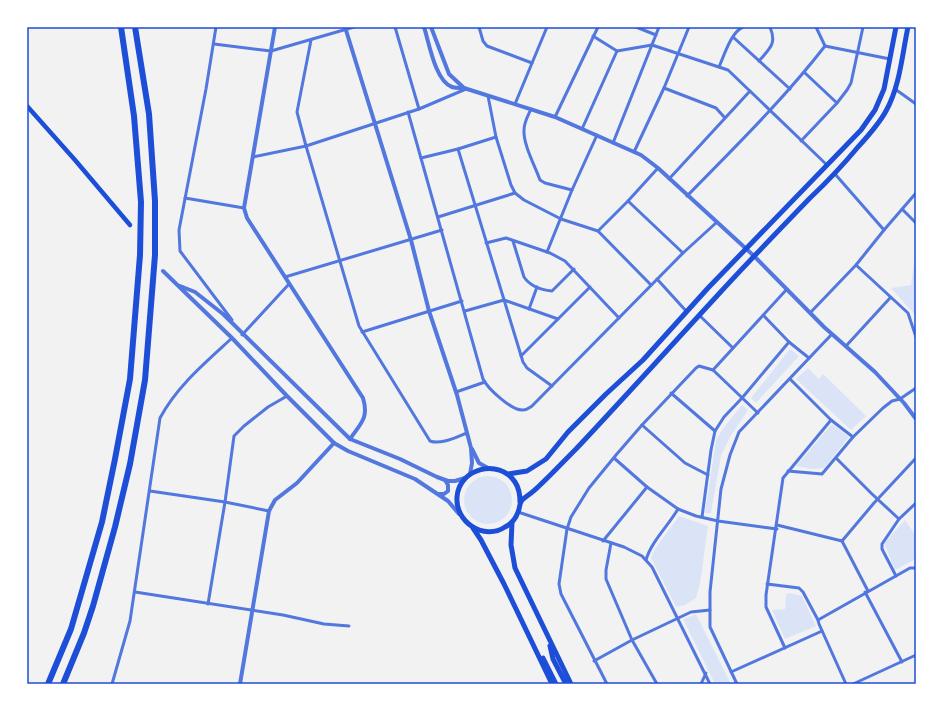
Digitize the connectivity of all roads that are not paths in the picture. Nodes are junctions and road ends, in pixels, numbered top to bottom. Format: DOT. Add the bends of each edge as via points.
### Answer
graph roads {
  1 [pos="121,27"];
  2 [pos="135,27"];
  3 [pos="216,27"];
  4 [pos="275,27"];
  5 [pos="354,27"];
  6 [pos="395,27"];
  7 [pos="424,27"];
  8 [pos="431,27"];
  9 [pos="479,27"];
  10 [pos="546,27"];
  11 [pos="597,27"];
  12 [pos="636,27"];
  13 [pos="659,27"];
  14 [pos="689,27"];
  15 [pos="743,27"];
  16 [pos="770,27"];
  17 [pos="816,27"];
  18 [pos="863,27"];
  19 [pos="896,27"];
  20 [pos="908,27"];
  21 [pos="345,28"];
  22 [pos="593,36"];
  23 [pos="656,36"];
  24 [pos="733,37"];
  25 [pos="311,40"];
  26 [pos="214,44"];
  27 [pos="652,45"];
  28 [pos="825,46"];
  29 [pos="271,51"];
  30 [pos="617,51"];
  31 [pos="858,53"];
  32 [pos="678,54"];
  33 [pos="890,59"];
  34 [pos="759,61"];
  35 [pos="532,62"];
  36 [pos="719,67"];
  37 [pos="805,73"];
  38 [pos="664,88"];
  39 [pos="465,89"];
  40 [pos="790,89"];
  41 [pos="894,89"];
  42 [pos="750,91"];
  43 [pos="488,96"];
  44 [pos="837,103"];
  45 [pos="515,104"];
  46 [pos="916,104"];
  47 [pos="27,106"];
  48 [pos="419,109"];
  49 [pos="530,109"];
  50 [pos="770,111"];
  51 [pos="408,112"];
  52 [pos="555,117"];
  53 [pos="725,118"];
  54 [pos="374,124"];
  55 [pos="582,128"];
  56 [pos="597,135"];
  57 [pos="496,137"];
  58 [pos="801,141"];
  59 [pos="613,143"];
  60 [pos="306,146"];
  61 [pos="458,149"];
  62 [pos="634,152"];
  63 [pos="253,157"];
  64 [pos="421,158"];
  65 [pos="827,165"];
  66 [pos="658,168"];
  67 [pos="835,174"];
  68 [pos="668,178"];
  69 [pos="572,190"];
  70 [pos="916,192"];
  71 [pos="515,193"];
  72 [pos="687,196"];
  73 [pos="185,198"];
  74 [pos="628,201"];
  75 [pos="475,206"];
  76 [pos="244,208"];
  77 [pos="902,209"];
  78 [pos="438,217"];
  79 [pos="561,219"];
  80 [pos="717,222"];
  81 [pos="916,223"];
  82 [pos="130,225"];
  83 [pos="442,230"];
  84 [pos="884,230"];
  85 [pos="598,231"];
  86 [pos="410,240"];
  87 [pos="513,240"];
  88 [pos="486,243"];
  89 [pos="746,249"];
  90 [pos="547,252"];
  91 [pos="683,253"];
  92 [pos="754,256"];
  93 [pos="340,261"];
  94 [pos="856,265"];
  95 [pos="574,269"];
  96 [pos="163,271"];
  97 [pos="285,277"];
  98 [pos="657,280"];
  99 [pos="289,284"];
  100 [pos="651,285"];
  101 [pos="180,286"];
  102 [pos="537,287"];
  103 [pos="590,287"];
  104 [pos="787,289"];
  105 [pos="890,298"];
  106 [pos="504,300"];
  107 [pos="462,301"];
  108 [pos="529,309"];
  109 [pos="429,311"];
  110 [pos="465,311"];
  111 [pos="687,312"];
  112 [pos="810,313"];
  113 [pos="699,315"];
  114 [pos="764,316"];
  115 [pos="619,318"];
  116 [pos="558,319"];
  117 [pos="362,332"];
  118 [pos="832,334"];
  119 [pos="243,335"];
  120 [pos="916,337"];
  121 [pos="232,338"];
  122 [pos="789,342"];
  123 [pos="846,346"];
  124 [pos="734,348"];
  125 [pos="521,356"];
  126 [pos="809,358"];
  127 [pos="713,370"];
  128 [pos="790,379"];
  129 [pos="485,382"];
  130 [pos="552,386"];
  131 [pos="916,388"];
  132 [pos="456,392"];
  133 [pos="671,393"];
  134 [pos="287,396"];
  135 [pos="742,398"];
  136 [pos="900,399"];
  137 [pos="758,412"];
  138 [pos="916,419"];
  139 [pos="831,420"];
  140 [pos="642,425"];
  141 [pos="715,431"];
  142 [pos="467,433"];
  143 [pos="853,438"];
  144 [pos="350,439"];
  145 [pos="334,443"];
  146 [pos="471,448"];
  147 [pos="614,458"];
  148 [pos="836,458"];
  149 [pos="916,458"];
  150 [pos="488,468"];
  151 [pos="788,471"];
  152 [pos="470,474"];
  153 [pos="508,474"];
  154 [pos="708,475"];
  155 [pos="465,478"];
  156 [pos="445,480"];
  157 [pos="647,487"];
  158 [pos="150,491"];
  159 [pos="439,494"];
  160 [pos="877,500"];
  161 [pos="225,502"];
  162 [pos="520,502"];
  163 [pos="916,503"];
  164 [pos="678,509"];
  165 [pos="269,511"];
  166 [pos="518,512"];
  167 [pos="460,514"];
  168 [pos="702,517"];
  169 [pos="899,519"];
  170 [pos="718,521"];
  171 [pos="512,522"];
  172 [pos="777,527"];
  173 [pos="474,528"];
  174 [pos="567,528"];
  175 [pos="603,541"];
  176 [pos="842,541"];
  177 [pos="611,543"];
  178 [pos="646,560"];
  179 [pos="916,568"];
  180 [pos="896,576"];
  181 [pos="767,584"];
  182 [pos="135,592"];
  183 [pos="867,592"];
  184 [pos="208,604"];
  185 [pos="710,610"];
  186 [pos="252,611"];
  187 [pos="518,614"];
  188 [pos="678,618"];
  189 [pos="818,620"];
  190 [pos="349,626"];
  191 [pos="822,631"];
  192 [pos="547,635"];
  193 [pos="632,640"];
  194 [pos="785,648"];
  195 [pos="916,655"];
  196 [pos="594,661"];
  197 [pos="902,662"];
  198 [pos="731,672"];
  199 [pos="706,673"];
  200 [pos="858,683"];
  201 [pos="48,684"];
  202 [pos="63,684"];
  203 [pos="112,684"];
  204 [pos="240,684"];
  205 [pos="552,684"];
  206 [pos="556,684"];
  207 [pos="566,684"];
  208 [pos="571,684"];
  209 [pos="607,684"];
  210 [pos="657,684"];
  211 [pos="701,684"];
  212 [pos="710,684"];
  213 [pos="737,684"];
  214 [pos="846,684"];
  215 [pos="853,684"];
  1 -- 201 [label="highway" via="134,116 141,202 140,255 130,379 102,522 71,629"];
  2 -- 202 [label="highway" via="148,114 155,201 155,255 145,380 130,464 115,527 93,606"];
  3 -- 26 [label="street"];
  4 -- 29 [label="street"];
  5 -- 21 [label="street"];
  6 -- 48 [label="street"];
  7 -- 39 [label="street" via="441,77 452,87"];
  8 -- 39 [label="street" via="449,74"];
  9 -- 35 [label="street" via="487,46"];
  10 -- 35 [label="street"];
  11 -- 22 [label="street"];
  12 -- 23 [label="street"];
  13 -- 23 [label="street"];
  14 -- 32 [label="street"];
  15 -- 24 [label="street" via="738,29"];
  16 -- 34 [label="street" via="773,43"];
  17 -- 28 [label="street"];
  18 -- 31 [label="street"];
  19 -- 33 [label="main road"];
  20 -- 41 [label="main road"];
  21 -- 25 [label="street"];
  21 -- 54 [label="street"];
  22 -- 30 [label="street"];
  22 -- 52 [label="street"];
  23 -- 27 [label="street"];
  24 -- 34 [label="street"];
  24 -- 36 [label="street"];
  25 -- 29 [label="street"];
  25 -- 60 [label="street" via="297,108"];
  26 -- 29 [label="street"];
  26 -- 73 [label="street"];
  27 -- 30 [label="street"];
  27 -- 32 [label="street"];
  27 -- 59 [label="street"];
  28 -- 31 [label="street"];
  28 -- 37 [label="street"];
  29 -- 63 [label="street"];
  30 -- 55 [label="street"];
  31 -- 33 [label="street"];
  31 -- 44 [label="street" via="851,83"];
  32 -- 36 [label="street"];
  32 -- 38 [label="street"];
  33 -- 65 [label="main road" via="884,89 875,110 861,130"];
  34 -- 40 [label="street"];
  35 -- 45 [label="street"];
  36 -- 42 [label="street" via="728,70"];
  37 -- 40 [label="street"];
  37 -- 44 [label="street"];
  38 -- 53 [label="street" via="716,108"];
  38 -- 62 [label="street"];
  39 -- 43 [label="street"];
  39 -- 48 [label="street"];
  40 -- 50 [label="street"];
  41 -- 46 [label="street"];
  41 -- 67 [label="main road" via="886,111"];
  42 -- 50 [label="street"];
  42 -- 53 [label="street"];
  43 -- 45 [label="street"];
  43 -- 57 [label="street"];
  44 -- 58 [label="street"];
  45 -- 49 [label="street"];
  47 -- 82 [label="main road"];
  48 -- 51 [label="street"];
  49 -- 52 [label="street"];
  49 -- 69 [label="street" via="524,132 540,180"];
  50 -- 58 [label="street"];
  50 -- 72 [label="street"];
  51 -- 54 [label="street"];
  51 -- 64 [label="street"];
  52 -- 55 [label="street"];
  53 -- 68 [label="street"];
  54 -- 60 [label="street"];
  54 -- 86 [label="street"];
  55 -- 56 [label="street"];
  56 -- 59 [label="street"];
  56 -- 69 [label="street"];
  57 -- 61 [label="street"];
  57 -- 71 [label="street"];
  58 -- 65 [label="street"];
  59 -- 62 [label="street"];
  60 -- 63 [label="street"];
  60 -- 93 [label="street"];
  61 -- 64 [label="street"];
  61 -- 75 [label="street"];
  62 -- 66 [label="street"];
  63 -- 76 [label="street"];
  64 -- 78 [label="street"];
  65 -- 89 [label="main road"];
  66 -- 68 [label="street"];
  66 -- 74 [label="street"];
  67 -- 84 [label="street"];
  67 -- 92 [label="main road"];
  68 -- 72 [label="street"];
  69 -- 79 [label="street"];
  70 -- 77 [label="street"];
  71 -- 75 [label="street"];
  71 -- 79 [label="street"];
  72 -- 80 [label="street"];
  73 -- 76 [label="street"];
  73 -- 119 [label="street" via="179,230 180,251"];
  74 -- 85 [label="street"];
  74 -- 91 [label="street"];
  75 -- 78 [label="street"];
  75 -- 88 [label="street"];
  76 -- 97 [label="street" via="247,218"];
  77 -- 81 [label="street"];
  77 -- 84 [label="street"];
  78 -- 83 [label="street"];
  79 -- 85 [label="street"];
  79 -- 90 [label="street"];
  80 -- 89 [label="street"];
  80 -- 91 [label="street"];
  83 -- 86 [label="street"];
  83 -- 107 [label="street"];
  84 -- 94 [label="street"];
  85 -- 100 [label="street"];
  86 -- 93 [label="street"];
  86 -- 109 [label="street"];
  87 -- 88 [label="street" via="506,238"];
  87 -- 90 [label="street"];
  87 -- 102 [label="street" via="524,277 527,282"];
  88 -- 106 [label="street"];
  89 -- 92 [label="street"];
  89 -- 111 [label="main road"];
  90 -- 95 [label="street" via="566,261"];
  91 -- 98 [label="street"];
  92 -- 104 [label="street"];
  92 -- 113 [label="main road"];
  93 -- 97 [label="street"];
  93 -- 117 [label="street"];
  94 -- 105 [label="street"];
  94 -- 112 [label="street"];
  95 -- 102 [label="street" via="552,291"];
  95 -- 103 [label="street"];
  96 -- 101 [label="street"];
  97 -- 99 [label="street"];
  98 -- 100 [label="street"];
  98 -- 111 [label="street"];
  99 -- 119 [label="street"];
  99 -- 144 [label="street" via="363,398 366,409 364,416"];
  100 -- 115 [label="street"];
  101 -- 119 [label="street" via="195,292 223,314"];
  101 -- 121 [label="street"];
  102 -- 108 [label="street"];
  103 -- 115 [label="street"];
  103 -- 116 [label="street"];
  104 -- 112 [label="street"];
  104 -- 114 [label="street"];
  105 -- 120 [label="street" via="908,313"];
  105 -- 123 [label="street"];
  106 -- 108 [label="street"];
  106 -- 110 [label="street"];
  106 -- 125 [label="street"];
  107 -- 109 [label="street"];
  107 -- 110 [label="street"];
  108 -- 116 [label="street"];
  109 -- 117 [label="street"];
  109 -- 132 [label="street"];
  110 -- 129 [label="street"];
  111 -- 153 [label="main road" via="643,360 568,432 546,459 527,471"];
  112 -- 118 [label="street"];
  113 -- 124 [label="street"];
  113 -- 162 [label="main road" via="577,447"];
  114 -- 122 [label="street"];
  114 -- 124 [label="street"];
  115 -- 130 [label="street"];
  116 -- 125 [label="street"];
  117 -- 142 [label="street" via="430,441 434,443 453,439"];
  118 -- 123 [label="street"];
  118 -- 126 [label="street"];
  119 -- 144 [label="street"];
  121 -- 134 [label="street"];
  121 -- 158 [label="street" via="196,372 168,404 160,418"];
  122 -- 126 [label="street"];
  122 -- 135 [label="street"];
  123 -- 136 [label="street"];
  124 -- 127 [label="street"];
  125 -- 130 [label="street" via="527,368"];
  126 -- 128 [label="street"];
  127 -- 133 [label="street" via="699,366"];
  127 -- 135 [label="street"];
  128 -- 137 [label="street"];
  128 -- 139 [label="street"];
  129 -- 130 [label="street" via="506,402 520,410 532,406"];
  129 -- 132 [label="street"];
  131 -- 136 [label="street"];
  132 -- 142 [label="street"];
  133 -- 140 [label="street"];
  133 -- 141 [label="street"];
  134 -- 145 [label="street"];
  134 -- 161 [label="street" via="268,407 234,436"];
  135 -- 137 [label="street"];
  135 -- 141 [label="street"];
  136 -- 138 [label="street"];
  136 -- 143 [label="street" via="883,408"];
  137 -- 170 [label="street" via="739,432 730,455 721,489"];
  139 -- 143 [label="street"];
  139 -- 151 [label="street"];
  140 -- 147 [label="street"];
  140 -- 154 [label="street" via="685,463"];
  141 -- 154 [label="street"];
  142 -- 146 [label="street"];
  143 -- 148 [label="street"];
  144 -- 156 [label="street"];
  145 -- 159 [label="street" via="415,479"];
  145 -- 165 [label="street" via="297,483 275,500"];
  146 -- 150 [label="street" via="479,463"];
  146 -- 152 [label="street"];
  147 -- 157 [label="street"];
  147 -- 174 [label="street" via="589,488"];
  148 -- 151 [label="street" via="822,474"];
  148 -- 160 [label="street"];
  149 -- 160 [label="street"];
  150 -- 152 [label="main road"];
  150 -- 153 [label="main road"];
  151 -- 172 [label="street" via="783,478"];
  152 -- 155 [label="main road"];
  153 -- 162 [label="main road" via="515,482"];
  154 -- 168 [label="street"];
  155 -- 156 [label="street"];
  155 -- 167 [label="main road" via="457,495"];
  156 -- 159 [label="street" via="448,491"];
  157 -- 164 [label="street"];
  157 -- 175 [label="street"];
  158 -- 161 [label="street"];
  158 -- 182 [label="street"];
  159 -- 167 [label="street"];
  160 -- 169 [label="street"];
  160 -- 176 [label="street"];
  161 -- 165 [label="street"];
  161 -- 184 [label="street"];
  162 -- 166 [label="main road"];
  163 -- 169 [label="street"];
  164 -- 168 [label="street"];
  164 -- 178 [label="street" via="649,550"];
  165 -- 186 [label="street"];
  166 -- 171 [label="main road"];
  166 -- 174 [label="street"];
  167 -- 173 [label="main road"];
  168 -- 170 [label="street"];
  169 -- 180 [label="street" via="882,544 882,549"];
  170 -- 172 [label="street"];
  170 -- 185 [label="street"];
  171 -- 173 [label="main road" via="494,532"];
  171 -- 192 [label="main road" via="511,545 515,568"];
  172 -- 176 [label="street"];
  172 -- 181 [label="street"];
  173 -- 187 [label="main road"];
  174 -- 175 [label="street"];
  174 -- 196 [label="street" via="559,584 560,594"];
  175 -- 177 [label="street"];
  176 -- 183 [label="street"];
  177 -- 178 [label="street" via="629,549"];
  177 -- 193 [label="street" via="606,579"];
  178 -- 188 [label="street"];
  179 -- 180 [label="street" via="910,568"];
  180 -- 183 [label="street"];
  181 -- 189 [label="street" via="799,588 809,600"];
  181 -- 194 [label="street" via="766,606"];
  182 -- 184 [label="street"];
  182 -- 203 [label="street"];
  183 -- 189 [label="street"];
  183 -- 197 [label="street"];
  184 -- 186 [label="street"];
  185 -- 188 [label="street" via="691,612"];
  185 -- 198 [label="street" via="710,627"];
  186 -- 190 [label="street"];
  186 -- 204 [label="street"];
  187 -- 205 [label="main road"];
  187 -- 206 [label="main road"];
  188 -- 193 [label="street"];
  188 -- 199 [label="street"];
  189 -- 191 [label="street"];
  191 -- 194 [label="street"];
  191 -- 214 [label="street"];
  192 -- 207 [label="main road" via="553,659"];
  192 -- 208 [label="main road"];
  193 -- 196 [label="street"];
  193 -- 210 [label="street"];
  194 -- 198 [label="street"];
  195 -- 197 [label="street"];
  196 -- 209 [label="street"];
  197 -- 200 [label="street"];
  198 -- 213 [label="street"];
  199 -- 211 [label="street"];
  199 -- 212 [label="street"];
  200 -- 215 [label="street"];
}
